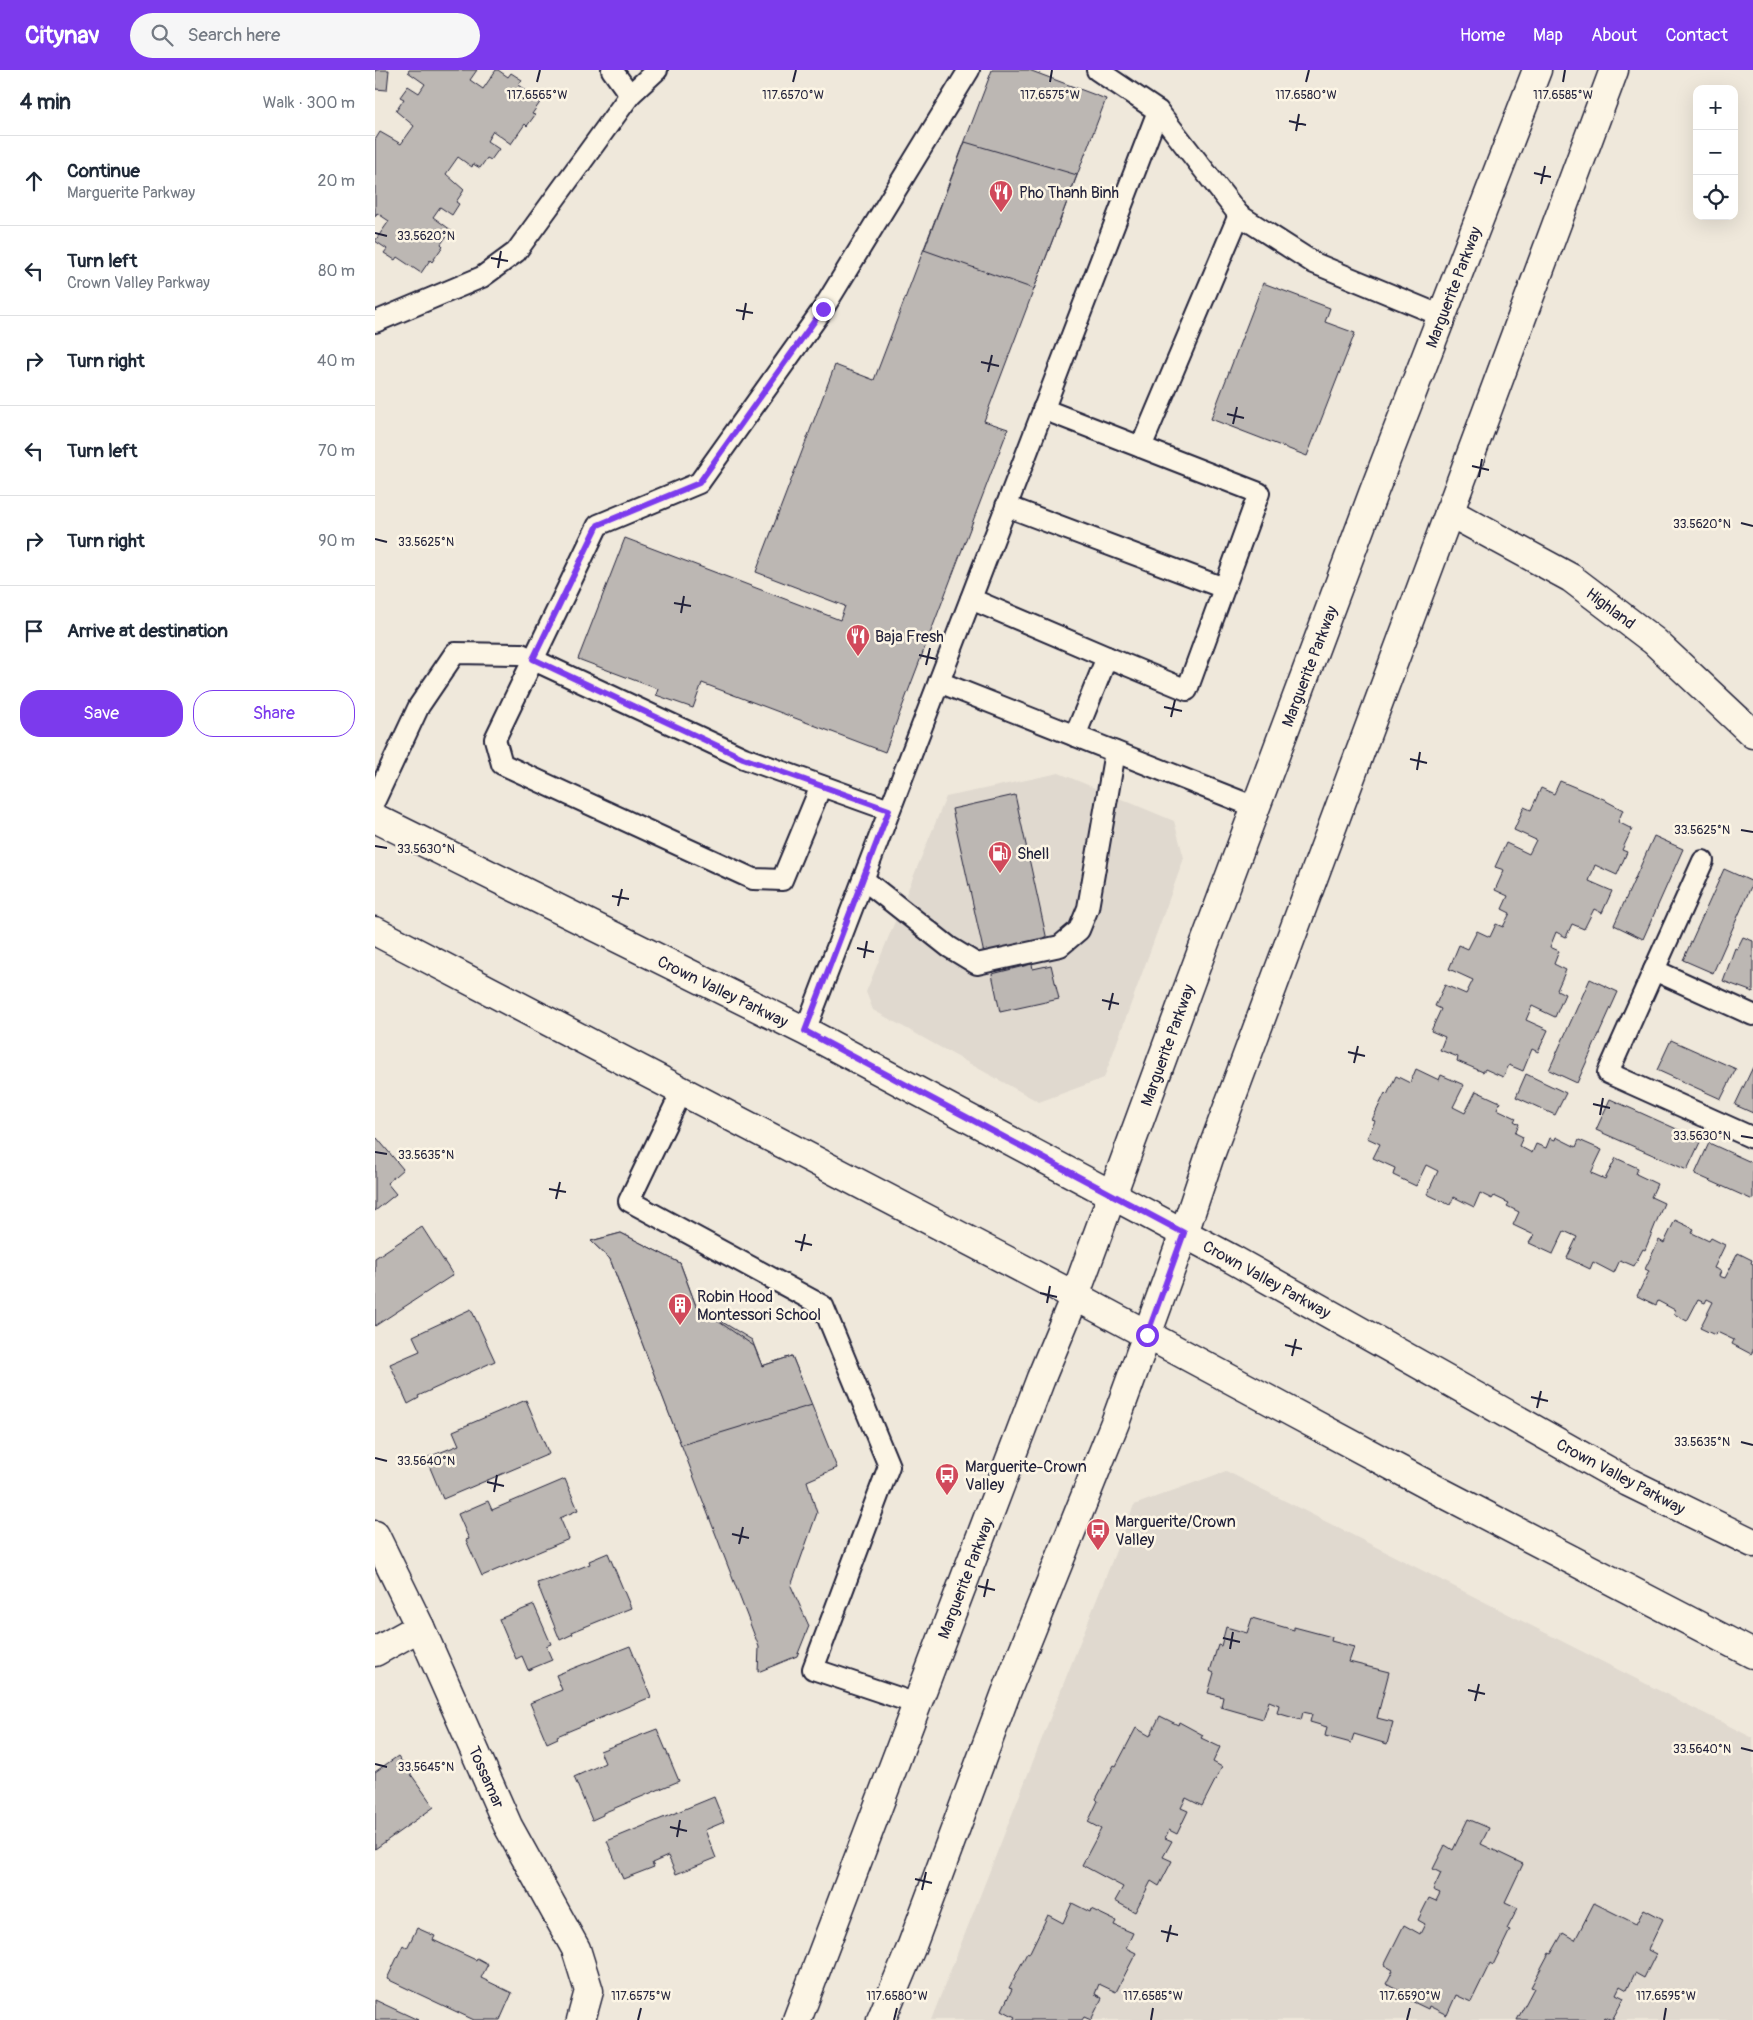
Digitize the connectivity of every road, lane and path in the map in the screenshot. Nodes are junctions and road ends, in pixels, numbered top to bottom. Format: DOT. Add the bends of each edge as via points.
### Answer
graph roads {
  1 [pos="612,70"];
  2 [pos="657,70"];
  3 [pos="969,70"];
  4 [pos="1097,70"];
  5 [pos="1537,70"];
  6 [pos="1614,70"];
  7 [pos="630,95"];
  8 [pos="1158,111"];
  9 [pos="1239,214"];
  10 [pos="1442,316"];
  11 [pos="375,322"];
  12 [pos="1043,409"];
  13 [pos="1141,447"];
  14 [pos="1007,506"];
  15 [pos="1449,512"];
  16 [pos="1225,588"];
  17 [pos="971,598"];
  18 [pos="1107,658"];
  19 [pos="533,659"];
  20 [pos="939,682"];
  21 [pos="1753,734"];
  22 [pos="1075,736"];
  23 [pos="1115,752"];
  24 [pos="821,786"];
  25 [pos="375,800"];
  26 [pos="1255,807"];
  27 [pos="889,810"];
  28 [pos="375,818"];
  29 [pos="1703,861"];
  30 [pos="863,879"];
  31 [pos="375,930"];
  32 [pos="1655,970"];
  33 [pos="1753,1015"];
  34 [pos="805,1031"];
  35 [pos="682,1091"];
  36 [pos="1753,1138"];
  37 [pos="1113,1195"];
  38 [pos="1184,1233"];
  39 [pos="1075,1296"];
  40 [pos="1147,1335"];
  41 [pos="375,1534"];
  42 [pos="1753,1544"];
  43 [pos="421,1627"];
  44 [pos="375,1652"];
  45 [pos="1753,1654"];
  46 [pos="917,1704"];
  47 [pos="581,2020"];
  48 [pos="797,2020"];
  49 [pos="881,2020"];
  1 -- 7 [label="lane"];
  2 -- 7 [label="lane"];
  3 -- 19 [label="lane" via="823,309 699,483 598,525"];
  4 -- 8 [label="lane"];
  5 -- 10 [label="main road, Marguerite Parkway"];
  6 -- 15 [label="main road"];
  7 -- 11 [label="lane" via="516,252 482,277"];
  8 -- 9 [label="lane"];
  8 -- 12 [label="lane"];
  9 -- 10 [label="lane" via="1314,264"];
  9 -- 13 [label="lane"];
  10 -- 26 [label="main road, Marguerite Parkway"];
  12 -- 13 [label="lane"];
  12 -- 14 [label="lane"];
  13 -- 16 [label="lane" via="1259,493"];
  14 -- 16 [label="lane"];
  14 -- 17 [label="lane"];
  15 -- 21 [label="main road, Highland" via="1571,578 1654,641"];
  15 -- 38 [label="main road"];
  16 -- 18 [label="lane" via="1187,690"];
  17 -- 18 [label="lane"];
  17 -- 20 [label="lane"];
  18 -- 22 [label="lane"];
  19 -- 24 [label="lane" via="743,758"];
  19 -- 24 [label="lane" via="495,739 503,764 753,879 782,880"];
  19 -- 25 [label="lane" via="521,654 455,653 419,706"];
  20 -- 22 [label="lane"];
  20 -- 27 [label="lane"];
  22 -- 23 [label="lane"];
  23 -- 26 [label="lane"];
  23 -- 30 [label="lane" via="1088,908 1079,930 1060,946 977,964 949,947"];
  24 -- 27 [label="lane"];
  26 -- 37 [label="main road, Marguerite Parkway"];
  27 -- 30 [label="lane"];
  28 -- 34 [label="main road, Crown Valley Parkway"];
  29 -- 32 [label="lane"];
  30 -- 34 [label="lane"];
  31 -- 35 [label="main road"];
  32 -- 33 [label="lane"];
  32 -- 36 [label="lane" via="1608,1073"];
  34 -- 37 [label="main road, Crown Valley Parkway"];
  35 -- 39 [label="main road"];
  35 -- 46 [label="lane" via="629,1201 823,1306 889,1466 813,1669"];
  37 -- 38 [label="main road, Crown Valley Parkway"];
  37 -- 39 [label="main road, Marguerite Parkway"];
  38 -- 40 [label="main road"];
  38 -- 42 [label="main road, Crown Valley Parkway" via="1628,1482"];
  39 -- 40 [label="main road"];
  39 -- 46 [label="main road, Marguerite Parkway"];
  40 -- 45 [label="main road"];
  40 -- 49 [label="main road"];
  41 -- 43 [label="main road, Tossamar"];
  43 -- 44 [label="main road"];
  43 -- 47 [label="main road, Tossamar" via="508,1826 576,1949 589,1991"];
  46 -- 48 [label="main road, Marguerite Parkway"];
}
